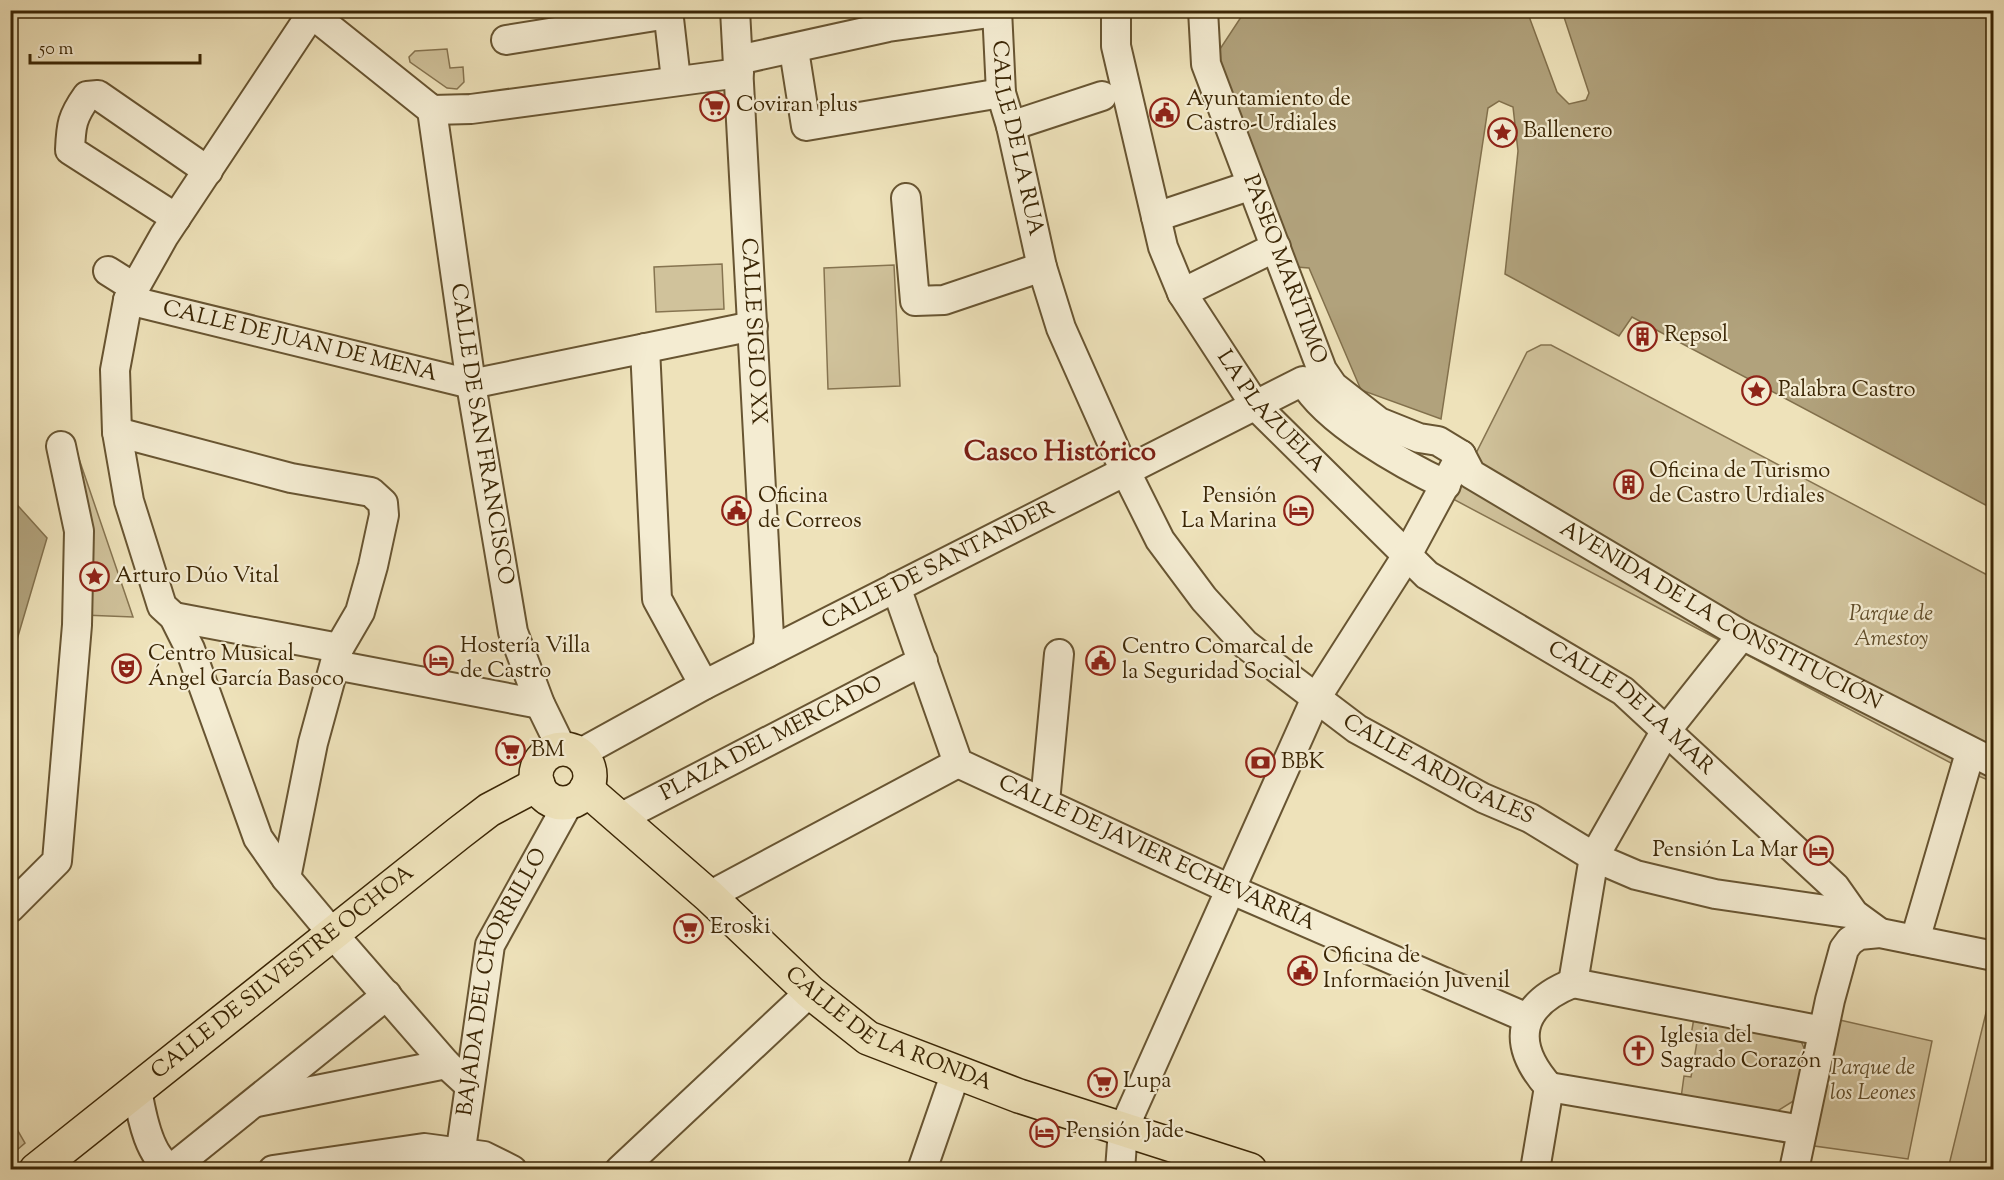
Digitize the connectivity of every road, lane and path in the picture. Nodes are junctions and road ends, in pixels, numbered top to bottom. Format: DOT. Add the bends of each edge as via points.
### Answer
graph roads {
  1 [pos="735,10"];
  2 [pos="1116,10"];
  3 [pos="1203,10"];
  4 [pos="997,11"];
  5 [pos="310,12"];
  6 [pos="668,12"];
  7 [pos="506,40"];
  8 [pos="794,50"];
  9 [pos="739,66"];
  10 [pos="676,80"];
  11 [pos="1116,92"];
  12 [pos="1001,93"];
  13 [pos="432,110"];
  14 [pos="1011,126"];
  15 [pos="208,171"];
  16 [pos="1252,185"];
  17 [pos="906,198"];
  18 [pos="1156,217"];
  19 [pos="176,218"];
  20 [pos="1276,247"];
  21 [pos="1042,267"];
  22 [pos="108,271"];
  23 [pos="1182,293"];
  24 [pos="132,294"];
  25 [pos="753,326"];
  26 [pos="645,348"];
  27 [pos="1303,381"];
  28 [pos="471,384"];
  29 [pos="1255,405"];
  30 [pos="117,432"];
  31 [pos="61,446"];
  32 [pos="1461,455"];
  33 [pos="1125,469"];
  34 [pos="1446,485"];
  35 [pos="1406,557"];
  36 [pos="896,588"];
  37 [pos="174,617"];
  38 [pos="1742,635"];
  39 [pos="767,653"];
  40 [pos="1059,654"];
  41 [pos="337,657"];
  42 [pos="923,661"];
  43 [pos="704,685"];
  44 [pos="1316,698"];
  45 [pos="540,704"];
  46 [pos="1665,732"];
  47 [pos="571,752"];
  48 [pos="1982,758"];
  49 [pos="958,763"];
  50 [pos="538,784"];
  51 [pos="578,796"];
  52 [pos="1045,802"];
  53 [pos="620,818"];
  54 [pos="1594,857"];
  55 [pos="286,878"];
  56 [pos="1232,890"];
  57 [pos="709,896"];
  58 [pos="10,908"];
  59 [pos="1854,914"];
  60 [pos="332,933"];
  61 [pos="1880,933"];
  62 [pos="1915,940"];
  63 [pos="1994,956"];
  64 [pos="1573,983"];
  65 [pos="810,992"];
  66 [pos="387,995"];
  67 [pos="1527,1018"];
  68 [pos="1823,1031"];
  69 [pos="446,1064"];
  70 [pos="956,1072"];
  71 [pos="469,1085"];
  72 [pos="1549,1087"];
  73 [pos="137,1089"];
  74 [pos="252,1103"];
  75 [pos="1123,1130"];
  76 [pos="1802,1130"];
  77 [pos="459,1160"];
  78 [pos="172,1169"];
  79 [pos="36,1170"];
  80 [pos="273,1170"];
  81 [pos="512,1170"];
  82 [pos="620,1170"];
  83 [pos="922,1170"];
  84 [pos="1120,1170"];
  85 [pos="1250,1170"];
  86 [pos="1534,1170"];
  87 [pos="1794,1170"];
  1 -- 9 [label="street, CALLE SIGLO XX"];
  2 -- 11 [label="street, LA PLAZUELA"];
  3 -- 16 [label="street, PASEO MARÍTIMO" via="1206,64"];
  4 -- 8 [label="street" via="888,27"];
  4 -- 12 [label="street, CALLE DE LA RUA"];
  5 -- 13 [label="street"];
  5 -- 15 [label="street"];
  6 -- 7 [label="street"];
  6 -- 10 [label="street"];
  8 -- 9 [label="street"];
  8 -- 12 [label="street" via="806,126"];
  9 -- 10 [label="street"];
  9 -- 25 [label="street, CALLE SIGLO XX"];
  10 -- 13 [label="street" via="471,109"];
  11 -- 14 [label="street"];
  11 -- 18 [label="street, LA PLAZUELA"];
  12 -- 14 [label="street, CALLE DE LA RUA"];
  13 -- 28 [label="street, CALLE DE SAN FRANCISCO"];
  14 -- 21 [label="street, CALLE DE LA RUA"];
  15 -- 19 [label="street"];
  15 -- 19 [label="street" via="98,95 87,96 79,107 71,122 70,150"];
  16 -- 18 [label="street"];
  16 -- 20 [label="street, PASEO MARÍTIMO"];
  17 -- 21 [label="street, CALLE DE LA RUA" via="915,301 944,300"];
  18 -- 23 [label="street, LA PLAZUELA" via="1163,247"];
  19 -- 24 [label="street"];
  20 -- 23 [label="street"];
  20 -- 32 [label="street, PASEO MARÍTIMO" via="1322,370 1333,386 1379,422 1438,441"];
  21 -- 33 [label="street, CALLE DE LA RUA" via="1061,328"];
  22 -- 24 [label="street, CALLE DE JUAN DE MENA"];
  23 -- 29 [label="street, LA PLAZUELA"];
  24 -- 28 [label="street, CALLE DE JUAN DE MENA"];
  24 -- 30 [label="street" via="115,370"];
  25 -- 26 [label="street, CALLE DE JUAN DE MENA"];
  25 -- 39 [label="street, CALLE SIGLO XX"];
  26 -- 28 [label="street, CALLE DE JUAN DE MENA"];
  26 -- 43 [label="street" via="657,599"];
  27 -- 29 [label="street, CALLE DE SANTANDER"];
  27 -- 34 [label="street, LA PLAZUELA" via="1310,393 1342,421 1402,462"];
  28 -- 45 [label="street, CALLE DE SAN FRANCISCO" via="513,632"];
  29 -- 33 [label="street, CALLE DE SANTANDER"];
  29 -- 35 [label="street, LA PLAZUELA"];
  30 -- 37 [label="street" via="129,501 162,606"];
  30 -- 41 [label="street" via="378,496 384,515 373,566 360,612"];
  31 -- 58 [label="street" via="80,531 77,624 57,861"];
  32 -- 34 [label="street"];
  32 -- 38 [label="street, AVENIDA DE LA CONSTITUCIÓN" via="1471,474"];
  33 -- 36 [label="street, CALLE DE SANTANDER"];
  33 -- 44 [label="street, CALLE ARDIGALES" via="1160,540 1204,598 1245,644"];
  34 -- 35 [label="street"];
  35 -- 44 [label="street"];
  35 -- 46 [label="street, CALLE DE LA MAR" via="1426,575 1623,691"];
  36 -- 39 [label="street, CALLE DE SANTANDER"];
  36 -- 42 [label="street"];
  37 -- 41 [label="street"];
  37 -- 55 [label="street" via="190,649 258,838"];
  38 -- 46 [label="street"];
  38 -- 48 [label="street, AVENIDA DE LA CONSTITUCIÓN"];
  39 -- 43 [label="street, CALLE DE SANTANDER"];
  40 -- 52 [label="street"];
  41 -- 45 [label="street"];
  41 -- 55 [label="street" via="313,743"];
  42 -- 49 [label="street"];
  42 -- 53 [label="street, PLAZA DEL MERCADO"];
  43 -- 47 [label="street, CALLE DE SANTANDER"];
  44 -- 54 [label="street, CALLE ARDIGALES" via="1399,754 1530,818"];
  44 -- 56 [label="street"];
  45 -- 47 [label="street, CALLE DE SAN FRANCISCO"];
  46 -- 54 [label="street"];
  46 -- 59 [label="street, CALLE DE LA MAR" via="1835,887"];
  47 -- 50 [label="highway" via="547,754 537,768"];
  47 -- 51 [label="highway" via="585,760 590,774"];
  48 -- 62 [label="street"];
  49 -- 52 [label="street, CALLE DE JAVIER ECHEVARRÍA"];
  49 -- 57 [label="street"];
  50 -- 51 [label="highway" via="554,801"];
  50 -- 60 [label="highway, CALLE DE SILVESTRE OCHOA" via="489,810"];
  51 -- 53 [label="highway, CALLE DE LA RONDA"];
  51 -- 71 [label="street, BAJADA DEL CHORRILLO" via="490,945"];
  52 -- 56 [label="street, CALLE DE JAVIER ECHEVARRÍA"];
  53 -- 57 [label="highway, CALLE DE LA RONDA"];
  54 -- 59 [label="street, CALLE ARDIGALES" via="1636,875 1715,894"];
  54 -- 64 [label="street"];
  55 -- 60 [label="street"];
  56 -- 67 [label="street, CALLE DE JAVIER ECHEVARRÍA"];
  56 -- 75 [label="street"];
  57 -- 65 [label="highway, CALLE DE LA RONDA"];
  59 -- 61 [label="street"];
  60 -- 66 [label="street"];
  60 -- 73 [label="highway, CALLE DE SILVESTRE OCHOA"];
  61 -- 62 [label="street"];
  61 -- 68 [label="street" via="1859,935 1844,949"];
  62 -- 63 [label="street"];
  64 -- 67 [label="street" via="1538,1002"];
  64 -- 68 [label="street"];
  65 -- 70 [label="highway, CALLE DE LA RONDA" via="868,1038"];
  65 -- 82 [label="street"];
  66 -- 69 [label="street"];
  66 -- 74 [label="street"];
  67 -- 72 [label="street" via="1525,1047 1533,1070"];
  68 -- 76 [label="street"];
  69 -- 71 [label="street"];
  69 -- 74 [label="street"];
  70 -- 75 [label="highway, CALLE DE LA RONDA"];
  70 -- 83 [label="street"];
  71 -- 77 [label="street, BAJADA DEL CHORRILLO"];
  72 -- 76 [label="street"];
  72 -- 86 [label="street"];
  73 -- 78 [label="street" via="152,1148"];
  73 -- 79 [label="highway, CALLE DE SILVESTRE OCHOA"];
  74 -- 78 [label="street"];
  75 -- 84 [label="street"];
  75 -- 85 [label="highway, CALLE DE LA RONDA"];
  76 -- 87 [label="street"];
  77 -- 80 [label="street" via="424,1148"];
  77 -- 81 [label="street" via="484,1156"];
}
